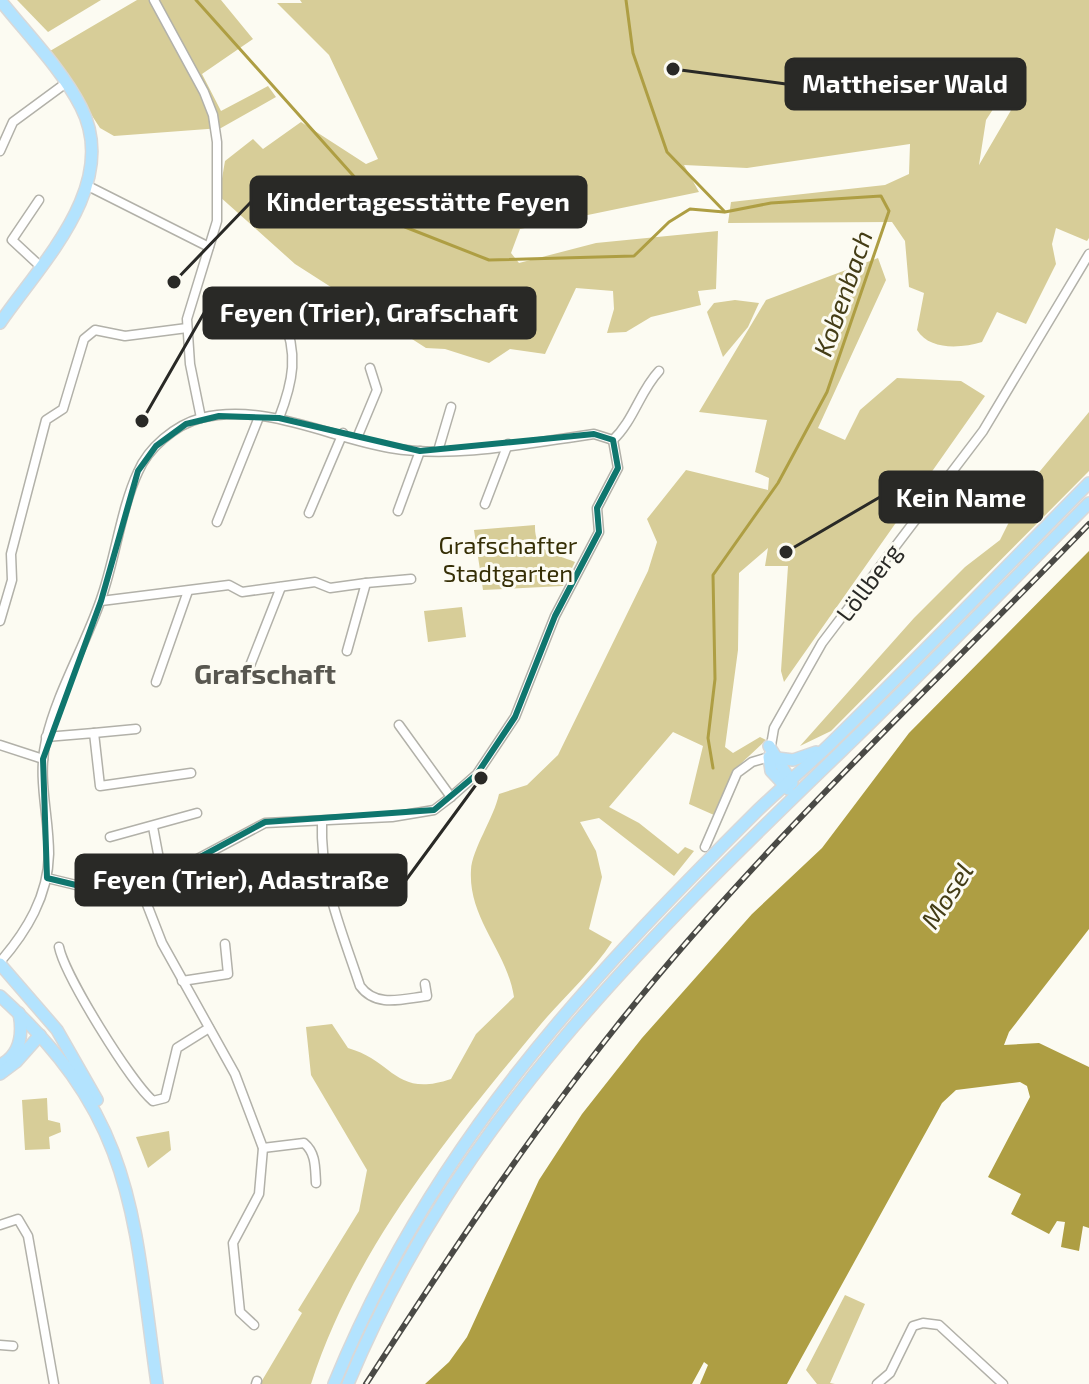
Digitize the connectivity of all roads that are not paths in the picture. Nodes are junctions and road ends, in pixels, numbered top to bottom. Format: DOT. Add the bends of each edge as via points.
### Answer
graph roads {
  1 [pos="0,0"];
  2 [pos="154,0"];
  3 [pos="66,83"];
  4 [pos="0,151"];
  5 [pos="88,186"];
  6 [pos="39,200"];
  7 [pos="209,247"];
  8 [pos="1089,254"];
  9 [pos="40,266"];
  10 [pos="5,305"];
  11 [pos="282,316"];
  12 [pos="0,323"];
  13 [pos="187,328"];
  14 [pos="370,368"];
  15 [pos="659,371"];
  16 [pos="451,407"];
  17 [pos="259,417"];
  18 [pos="201,418"];
  19 [pos="279,418"];
  20 [pos="343,433"];
  21 [pos="357,438"];
  22 [pos="613,440"];
  23 [pos="508,444"];
  24 [pos="420,451"];
  25 [pos="438,451"];
  26 [pos="1089,483"];
  27 [pos="1089,503"];
  28 [pos="485,504"];
  29 [pos="398,511"];
  30 [pos="309,513"];
  31 [pos="217,522"];
  32 [pos="411,579"];
  33 [pos="366,583"];
  34 [pos="281,587"];
  35 [pos="188,591"];
  36 [pos="101,601"];
  37 [pos="0,621"];
  38 [pos="347,651"];
  39 [pos="244,681"];
  40 [pos="156,682"];
  41 [pos="399,725"];
  42 [pos="136,729"];
  43 [pos="94,733"];
  44 [pos="46,737"];
  45 [pos="0,745"];
  46 [pos="827,747"];
  47 [pos="772,754"];
  48 [pos="43,759"];
  49 [pos="752,762"];
  50 [pos="771,771"];
  51 [pos="191,773"];
  52 [pos="787,782"];
  53 [pos="795,795"];
  54 [pos="451,797"];
  55 [pos="197,813"];
  56 [pos="322,821"];
  57 [pos="153,827"];
  58 [pos="110,837"];
  59 [pos="705,847"];
  60 [pos="47,878"];
  61 [pos="163,880"];
  62 [pos="141,889"];
  63 [pos="225,944"];
  64 [pos="59,947"];
  65 [pos="0,963"];
  66 [pos="182,981"];
  67 [pos="425,984"];
  68 [pos="0,996"];
  69 [pos="19,1013"];
  70 [pos="209,1028"];
  71 [pos="40,1035"];
  72 [pos="0,1065"];
  73 [pos="0,1074"];
  74 [pos="106,1131"];
  75 [pos="263,1148"];
  76 [pos="316,1183"];
  77 [pos="0,1225"];
  78 [pos="254,1325"];
  79 [pos="0,1345"];
  80 [pos="13,1346"];
  81 [pos="54,1384"];
  82 [pos="157,1384"];
  83 [pos="334,1384"];
  84 [pos="348,1384"];
  85 [pos="877,1384"];
  86 [pos="1003,1384"];
  1 -- 3 [label="main road"];
  2 -- 7 [label="street" via="213,115 219,196"];
  3 -- 4 [label="street" via="13,122"];
  3 -- 5 [label="main road" via="90,130 93,161"];
  5 -- 7 [label="street"];
  5 -- 9 [label="main road"];
  6 -- 9 [label="street" via="12,240"];
  7 -- 13 [label="street" via="190,300"];
  8 -- 47 [label="street, Löllberg" via="983,431 822,643 780,715"];
  9 -- 10 [label="main road"];
  10 -- 12 [label="main road"];
  11 -- 19 [label="street" via="290,334 294,376"];
  13 -- 18 [label="street"];
  13 -- 37 [label="street" via="125,336 95,330 84,339 63,409 46,420 11,554 12,580"];
  14 -- 21 [label="street" via="377,390"];
  15 -- 22 [label="street"];
  16 -- 25 [label="street"];
  17 -- 18 [label="street"];
  17 -- 19 [label="street"];
  17 -- 31 [label="street"];
  18 -- 36 [label="street" via="168,435 138,471"];
  19 -- 20 [label="street"];
  20 -- 21 [label="street"];
  20 -- 30 [label="street"];
  21 -- 24 [label="street"];
  22 -- 23 [label="street" via="594,434"];
  22 -- 54 [label="street" via="618,468 597,508 599,532 555,616 515,717 477,774"];
  23 -- 25 [label="street"];
  23 -- 28 [label="street"];
  24 -- 25 [label="street"];
  24 -- 29 [label="street"];
  26 -- 46 [label="main road"];
  27 -- 53 [label="main road"];
  32 -- 33 [label="street"];
  33 -- 34 [label="street"];
  33 -- 38 [label="street"];
  34 -- 35 [label="street" via="242,592 229,585"];
  34 -- 39 [label="street"];
  35 -- 36 [label="street"];
  35 -- 40 [label="street"];
  36 -- 44 [label="street"];
  41 -- 54 [label="street"];
  42 -- 43 [label="street"];
  43 -- 44 [label="street"];
  43 -- 51 [label="street" via="100,786"];
  44 -- 48 [label="street"];
  45 -- 48 [label="street"];
  46 -- 47 [label="main road" via="799,759"];
  46 -- 52 [label="main road"];
  47 -- 49 [label="street"];
  47 -- 50 [label="main road"];
  47 -- 52 [label="main road"];
  48 -- 60 [label="street"];
  49 -- 50 [label="street"];
  49 -- 59 [label="street" via="737,773"];
  50 -- 52 [label="main road"];
  52 -- 53 [label="main road"];
  52 -- 83 [label="main road" via="648,922 492,1102 397,1253"];
  53 -- 84 [label="main road" via="563,1035 472,1155 408,1260"];
  54 -- 56 [label="street" via="434,810"];
  55 -- 57 [label="street"];
  56 -- 61 [label="street" via="265,823"];
  56 -- 67 [label="street" via="327,889 360,986 368,997 383,1001 427,996"];
  57 -- 58 [label="street"];
  57 -- 61 [label="street"];
  60 -- 62 [label="street" via="109,893"];
  60 -- 65 [label="street" via="28,925"];
  61 -- 62 [label="street"];
  62 -- 66 [label="street"];
  63 -- 66 [label="street" via="228,974"];
  64 -- 70 [label="street" via="68,972 153,1101 165,1098 177,1048"];
  65 -- 74 [label="main road" via="73,1054 102,1110"];
  66 -- 70 [label="street"];
  68 -- 69 [label="main road"];
  69 -- 71 [label="main road"];
  69 -- 72 [label="main road" via="19,1042"];
  70 -- 75 [label="street" via="235,1074"];
  71 -- 73 [label="main road"];
  71 -- 74 [label="main road" via="81,1086"];
  74 -- 82 [label="main road" via="136,1222"];
  75 -- 76 [label="street" via="304,1143 315,1160"];
  75 -- 78 [label="street" via="259,1194 233,1243 240,1312"];
  77 -- 81 [label="street" via="18,1219 25,1230 38,1277"];
  79 -- 80 [label="street"];
  85 -- 86 [label="street" via="890,1373 913,1326 923,1323 939,1325"];
}
